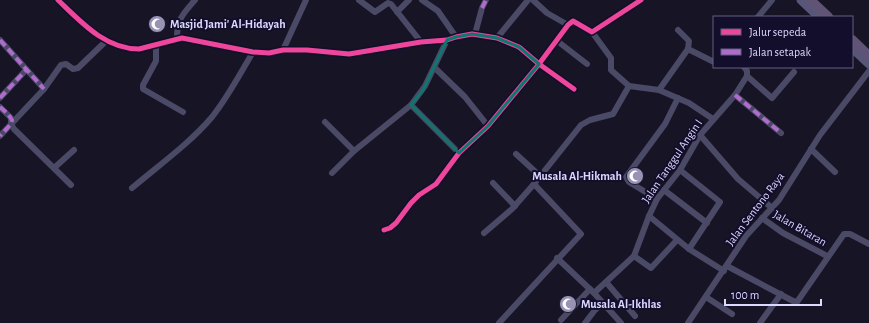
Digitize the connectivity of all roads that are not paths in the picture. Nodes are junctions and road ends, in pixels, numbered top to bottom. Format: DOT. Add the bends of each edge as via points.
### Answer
graph roads {
  1 [pos="58,0"];
  2 [pos="69,0"];
  3 [pos="195,0"];
  4 [pos="306,0"];
  5 [pos="359,0"];
  6 [pos="409,0"];
  7 [pos="422,0"];
  8 [pos="486,0"];
  9 [pos="528,0"];
  10 [pos="533,0"];
  11 [pos="627,0"];
  12 [pos="641,0"];
  13 [pos="772,0"];
  14 [pos="801,0"];
  15 [pos="810,0"];
  16 [pos="633,5"];
  17 [pos="64,6"];
  18 [pos="398,12"];
  19 [pos="759,16"];
  20 [pos="818,16"];
  21 [pos="827,16"];
  22 [pos="568,25"];
  23 [pos="678,30"];
  24 [pos="592,32"];
  25 [pos="475,34"];
  26 [pos="456,37"];
  27 [pos="176,38"];
  28 [pos="497,38"];
  29 [pos="0,40"];
  30 [pos="447,40"];
  31 [pos="556,40"];
  32 [pos="106,41"];
  33 [pos="853,41"];
  34 [pos="421,42"];
  35 [pos="156,45"];
  36 [pos="688,49"];
  37 [pos="853,49"];
  38 [pos="283,50"];
  39 [pos="253,52"];
  40 [pos="869,56"];
  41 [pos="713,62"];
  42 [pos="539,64"];
  43 [pos="587,64"];
  44 [pos="869,64"];
  45 [pos="435,68"];
  46 [pos="745,68"];
  47 [pos="26,70"];
  48 [pos="869,71"];
  49 [pos="794,72"];
  50 [pos="747,76"];
  51 [pos="630,86"];
  52 [pos="44,89"];
  53 [pos="574,89"];
  54 [pos="659,90"];
  55 [pos="735,95"];
  56 [pos="0,98"];
  57 [pos="678,98"];
  58 [pos="411,105"];
  59 [pos="0,107"];
  60 [pos="183,112"];
  61 [pos="713,119"];
  62 [pos="325,122"];
  63 [pos="12,124"];
  64 [pos="488,126"];
  65 [pos="781,133"];
  66 [pos="700,135"];
  67 [pos="0,136"];
  68 [pos="811,149"];
  69 [pos="74,150"];
  70 [pos="354,151"];
  71 [pos="459,153"];
  72 [pos="516,154"];
  73 [pos="54,168"];
  74 [pos="680,170"];
  75 [pos="835,172"];
  76 [pos="332,173"];
  77 [pos="540,176"];
  78 [pos="493,183"];
  79 [pos="534,184"];
  80 [pos="71,185"];
  81 [pos="132,188"];
  82 [pos="664,190"];
  83 [pos="657,199"];
  84 [pos="515,206"];
  85 [pos="772,208"];
  86 [pos="649,216"];
  87 [pos="762,218"];
  88 [pos="707,223"];
  89 [pos="384,230"];
  90 [pos="484,232"];
  91 [pos="677,240"];
  92 [pos="869,244"];
  93 [pos="689,249"];
  94 [pos="634,256"];
  95 [pos="827,256"];
  96 [pos="557,258"];
  97 [pos="726,268"];
  98 [pos="606,282"];
  99 [pos="592,291"];
  100 [pos="781,294"];
  101 [pos="706,297"];
  102 [pos="603,302"];
  103 [pos="732,314"];
  104 [pos="635,316"];
  105 [pos="561,320"];
  106 [pos="499,323"];
  107 [pos="585,323"];
  108 [pos="622,323"];
  109 [pos="688,323"];
  110 [pos="760,323"];
  1 -- 17 [label="street"];
  2 -- 17 [label="street"];
  3 -- 27 [label="street" via="180,19"];
  4 -- 38 [label="street"];
  5 -- 18 [label="street" via="374,12 389,3"];
  6 -- 18 [label="street"];
  7 -- 26 [label="street" via="438,11"];
  8 -- 25 [label="street"];
  9 -- 28 [label="street"];
  10 -- 22 [label="street"];
  11 -- 16 [label="street"];
  12 -- 16 [label="street"];
  13 -- 19 [label="street"];
  14 -- 20 [label="main road"];
  15 -- 21 [label="main road"];
  16 -- 24 [label="street"];
  17 -- 32 [label="street"];
  18 -- 34 [label="street"];
  22 -- 24 [label="street" via="577,22"];
  22 -- 31 [label="street"];
  23 -- 36 [label="street" via="689,41"];
  24 -- 51 [label="street" via="611,58 611,70"];
  25 -- 26 [label="street"];
  25 -- 28 [label="street"];
  26 -- 30 [label="street"];
  27 -- 35 [label="street"];
  27 -- 39 [label="street"];
  28 -- 42 [label="street" via="519,47"];
  29 -- 47 [label="street"];
  30 -- 34 [label="street"];
  30 -- 45 [label="street"];
  31 -- 42 [label="street"];
  31 -- 43 [label="street"];
  32 -- 35 [label="street" via="132,49"];
  32 -- 52 [label="street" via="78,68 61,65"];
  33 -- 40 [label="main road"];
  34 -- 38 [label="street" via="349,54"];
  35 -- 60 [label="street" via="156,61 143,89"];
  36 -- 41 [label="street"];
  36 -- 54 [label="street"];
  37 -- 44 [label="main road"];
  38 -- 39 [label="street"];
  39 -- 81 [label="street" via="225,100 211,118 189,141"];
  42 -- 53 [label="street"];
  42 -- 64 [label="street"];
  45 -- 58 [label="street"];
  45 -- 64 [label="street" via="465,97"];
  46 -- 50 [label="street"];
  47 -- 52 [label="street"];
  47 -- 56 [label="street"];
  48 -- 68 [label="street, Jalan Sentono Raya"];
  49 -- 50 [label="street" via="772,98"];
  50 -- 55 [label="street, Jalan Tanggul Angin I"];
  51 -- 54 [label="street"];
  51 -- 77 [label="street" via="613,114 581,125"];
  52 -- 63 [label="street"];
  54 -- 57 [label="street"];
  55 -- 61 [label="street, Jalan Tanggul Angin I"];
  55 -- 65 [label="street"];
  57 -- 61 [label="street"];
  57 -- 83 [label="street" via="665,124 626,177 629,182"];
  58 -- 70 [label="street"];
  58 -- 71 [label="street"];
  59 -- 63 [label="street" via="11,118"];
  61 -- 66 [label="street, Jalan Tanggul Angin I"];
  62 -- 70 [label="street"];
  63 -- 67 [label="street"];
  63 -- 73 [label="street" via="14,129"];
  64 -- 71 [label="street"];
  66 -- 74 [label="street, Jalan Tanggul Angin I"];
  66 -- 85 [label="street" via="738,179"];
  68 -- 75 [label="street"];
  68 -- 85 [label="street, Jalan Sentono Raya"];
  69 -- 73 [label="street"];
  70 -- 76 [label="street"];
  71 -- 89 [label="street" via="436,184 419,195 396,223"];
  72 -- 77 [label="street"];
  73 -- 80 [label="street"];
  74 -- 82 [label="street, Jalan Tanggul Angin I"];
  74 -- 88 [label="street" via="720,202"];
  77 -- 79 [label="street"];
  78 -- 84 [label="street"];
  79 -- 84 [label="street"];
  79 -- 96 [label="street" via="581,234"];
  82 -- 83 [label="street, Jalan Tanggul Angin I"];
  82 -- 88 [label="street"];
  83 -- 86 [label="street, Jalan Tanggul Angin I"];
  84 -- 90 [label="street"];
  85 -- 87 [label="street, Jalan Sentono Raya"];
  86 -- 91 [label="street, Jalan Bitaran"];
  86 -- 94 [label="street, Jalan Tanggul Angin I"];
  87 -- 95 [label="street, Jalan Bitaran" via="783,233"];
  87 -- 97 [label="street, Jalan Sentono Raya" via="746,236"];
  88 -- 93 [label="street"];
  91 -- 93 [label="street, Jalan Bitaran"];
  91 -- 94 [label="street" via="651,268"];
  92 -- 95 [label="street, Jalan Bitaran" via="850,234 844,234"];
  93 -- 97 [label="street, Jalan Bitaran"];
  94 -- 98 [label="street"];
  95 -- 100 [label="street, Jalan Bitaran" via="798,301"];
  96 -- 99 [label="street"];
  96 -- 106 [label="street"];
  97 -- 100 [label="street, Jalan Bitaran"];
  97 -- 101 [label="street, Jalan Sentono Raya"];
  98 -- 99 [label="street"];
  98 -- 104 [label="street"];
  99 -- 102 [label="street"];
  99 -- 105 [label="street"];
  100 -- 110 [label="street"];
  101 -- 103 [label="street"];
  101 -- 109 [label="street, Jalan Sentono Raya"];
  102 -- 107 [label="street"];
  102 -- 108 [label="street"];
}
